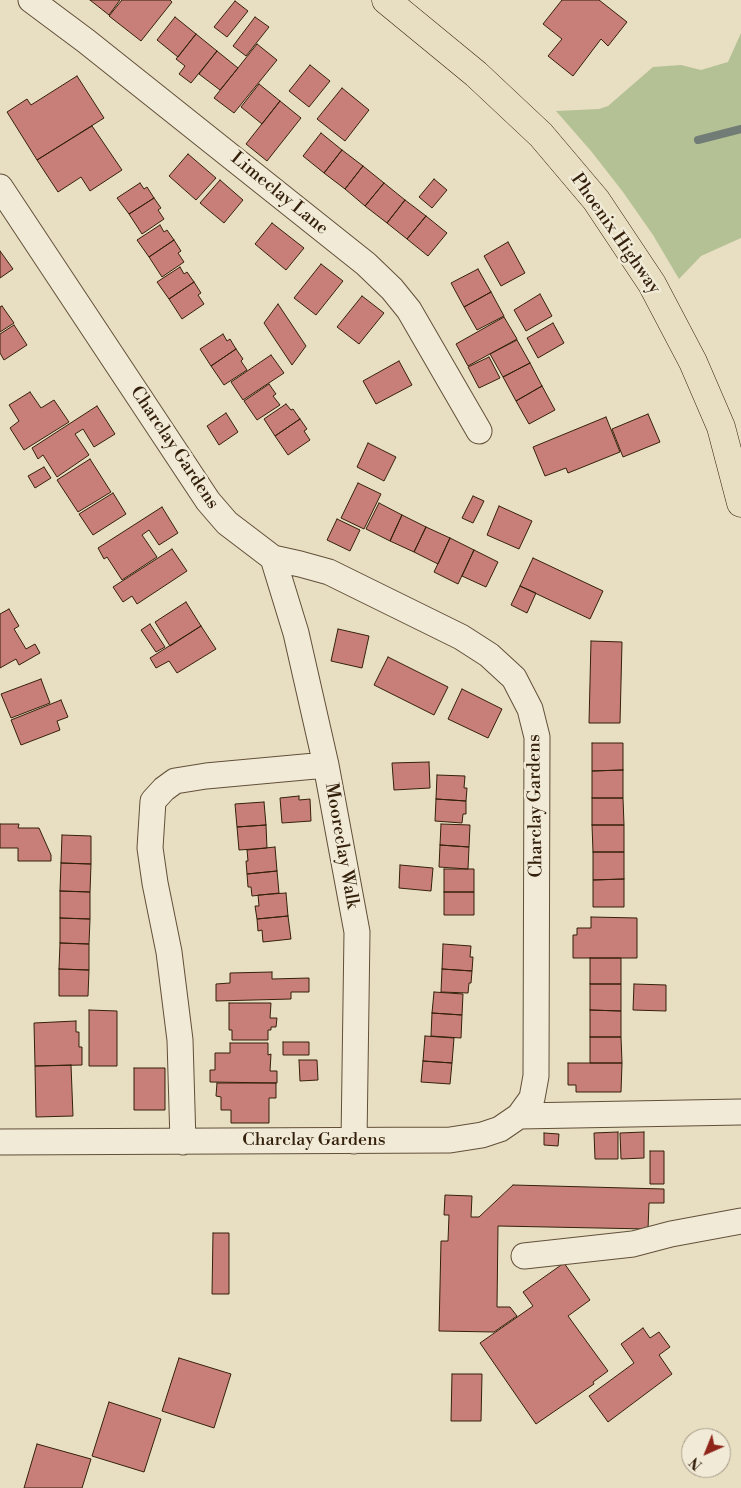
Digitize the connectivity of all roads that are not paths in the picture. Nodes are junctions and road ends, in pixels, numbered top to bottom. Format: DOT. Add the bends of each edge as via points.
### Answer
graph roads {
  1 [pos="31,0"];
  2 [pos="386,0"];
  3 [pos="0,187"];
  4 [pos="479,431"];
  5 [pos="741,503"];
  6 [pos="273,558"];
  7 [pos="326,766"];
  8 [pos="741,1112"];
  9 [pos="519,1116"];
  10 [pos="354,1141"];
  11 [pos="0,1142"];
  12 [pos="183,1142"];
  13 [pos="741,1221"];
  14 [pos="524,1256"];
  1 -- 4 [label="street, Limeclay Lane" via="392,289 409,310"];
  2 -- 5 [label="main road, Phoenix Highway" via="476,74 541,135 596,200 652,284 693,362 721,427"];
  3 -- 6 [label="street, Charclay Gardens" via="208,501 227,523"];
  6 -- 7 [label="street, Mooreclay Walk" via="296,633"];
  6 -- 9 [label="street, Charclay Gardens" via="328,572 461,637 489,655 514,678 530,709 537,737 536,1076 532,1098"];
  7 -- 10 [label="street, Mooreclay Walk" via="357,932"];
  7 -- 12 [label="street" via="175,781 153,801 150,848 169,952 180,1040"];
  8 -- 9 [label="street"];
  9 -- 10 [label="street, Charclay Gardens" via="500,1129 450,1140"];
  10 -- 12 [label="street, Charclay Gardens"];
  11 -- 12 [label="street, Charclay Gardens"];
  13 -- 14 [label="street" via="633,1244"];
}
